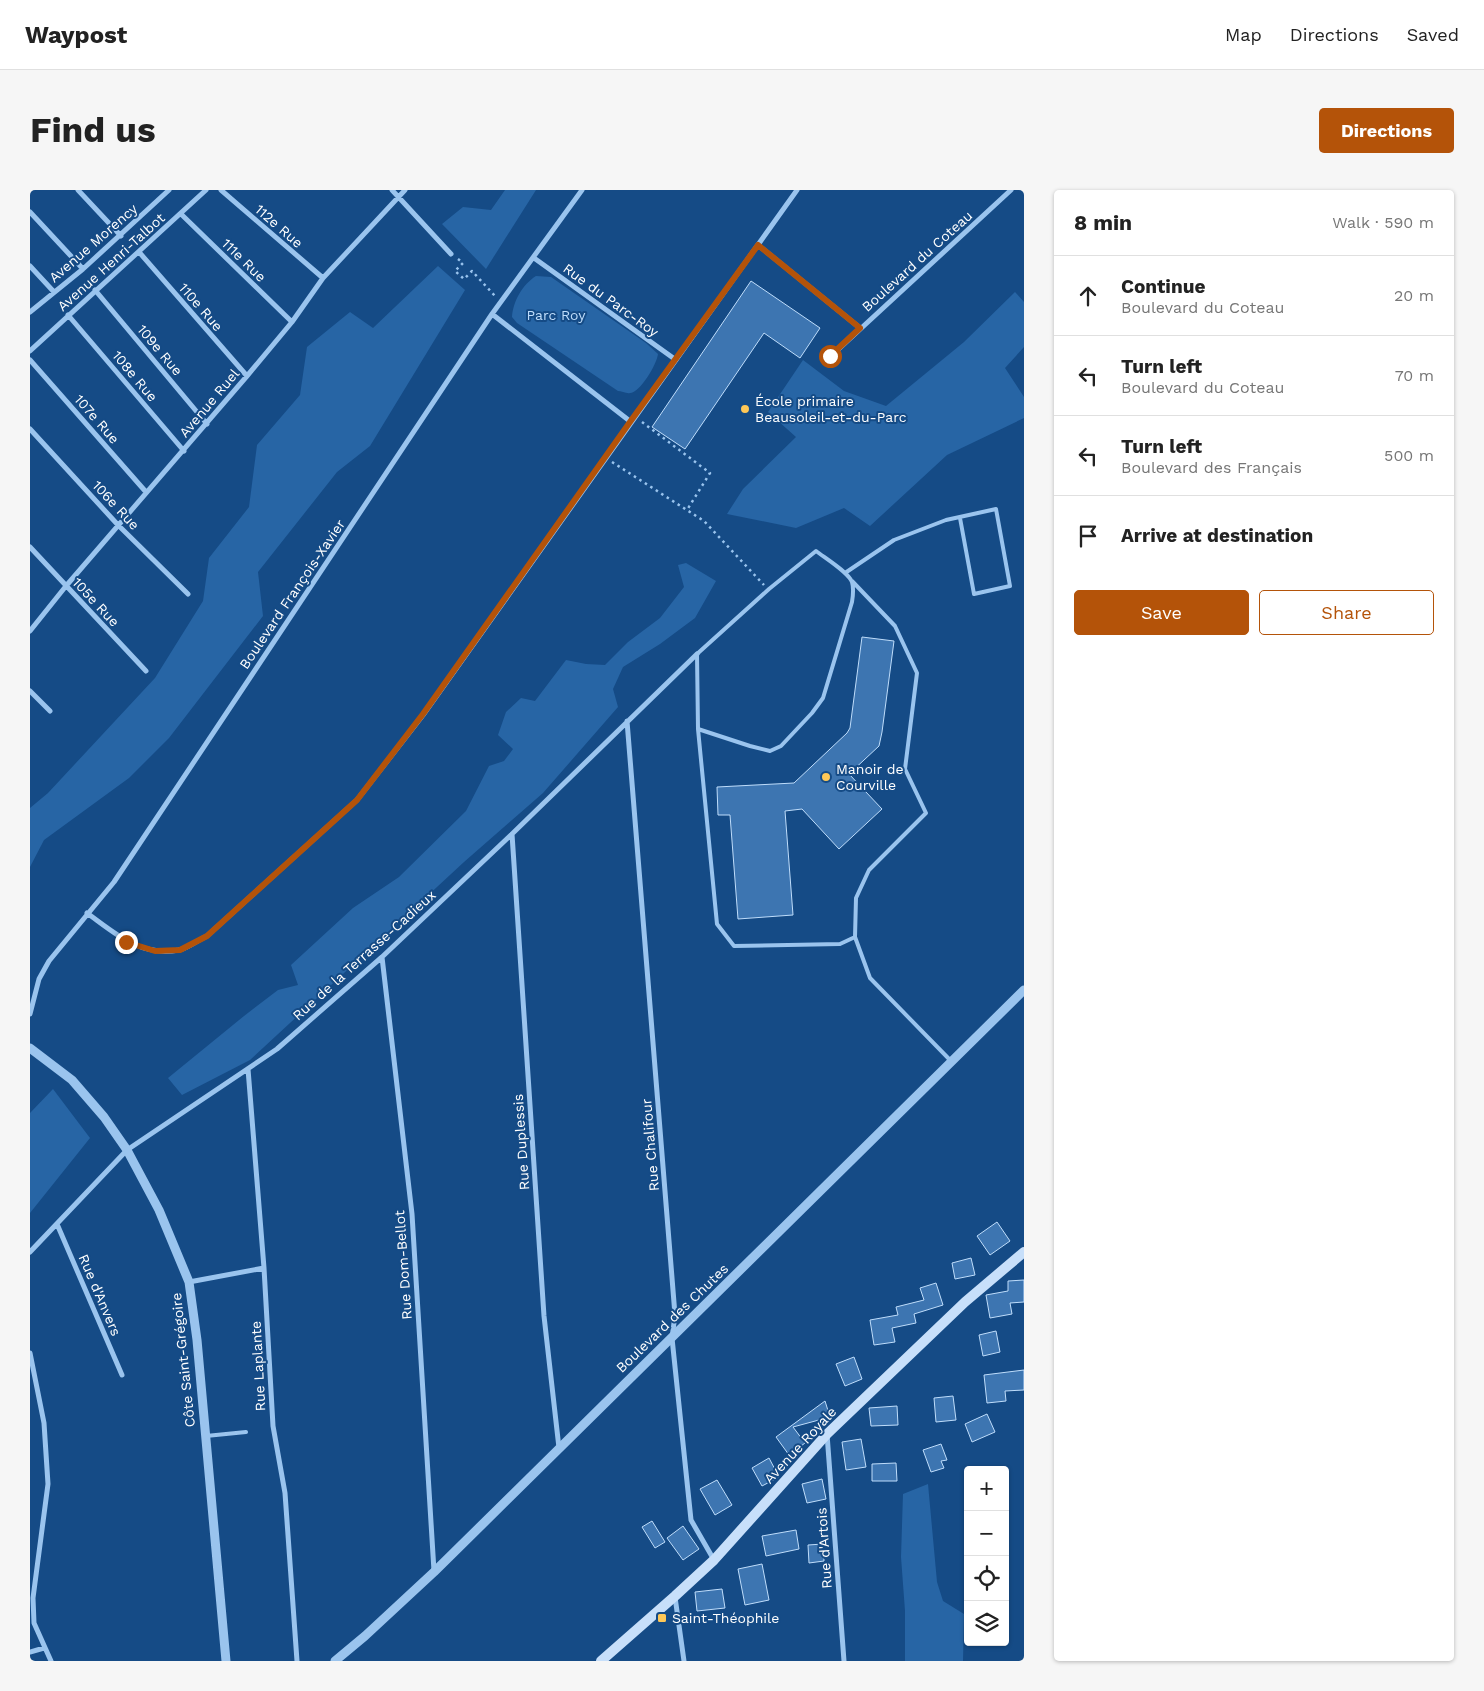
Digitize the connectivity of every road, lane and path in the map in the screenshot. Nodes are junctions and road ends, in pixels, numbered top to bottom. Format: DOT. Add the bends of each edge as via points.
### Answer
graph roads {
  1 [pos="78,190"];
  2 [pos="169,190"];
  3 [pos="206,190"];
  4 [pos="222,190"];
  5 [pos="392,190"];
  6 [pos="405,190"];
  7 [pos="582,190"];
  8 [pos="797,190"];
  9 [pos="1011,190"];
  10 [pos="398,196"];
  11 [pos="30,212"];
  12 [pos="181,214"];
  13 [pos="121,236"];
  14 [pos="758,245"];
  15 [pos="139,252"];
  16 [pos="451,254"];
  17 [pos="534,258"];
  18 [pos="30,266"];
  19 [pos="83,269"];
  20 [pos="323,278"];
  21 [pos="95,290"];
  22 [pos="54,292"];
  23 [pos="501,302"];
  24 [pos="30,312"];
  25 [pos="492,314"];
  26 [pos="68,315"];
  27 [pos="292,322"];
  28 [pos="860,328"];
  29 [pos="30,351"];
  30 [pos="830,356"];
  31 [pos="30,360"];
  32 [pos="676,360"];
  33 [pos="247,376"];
  34 [pos="635,417"];
  35 [pos="630,422"];
  36 [pos="207,424"];
  37 [pos="30,429"];
  38 [pos="184,451"];
  39 [pos="606,457"];
  40 [pos="146,492"];
  41 [pos="688,510"];
  42 [pos="960,518"];
  43 [pos="118,525"];
  44 [pos="30,547"];
  45 [pos="845,574"];
  46 [pos="851,580"];
  47 [pos="66,586"];
  48 [pos="769,589"];
  49 [pos="188,594"];
  50 [pos="30,631"];
  51 [pos="697,654"];
  52 [pos="146,671"];
  53 [pos="30,692"];
  54 [pos="50,711"];
  55 [pos="627,721"];
  56 [pos="698,729"];
  57 [pos="512,834"];
  58 [pos="87,913"];
  59 [pos="855,937"];
  60 [pos="382,957"];
  61 [pos="1024,990"];
  62 [pos="30,1014"];
  63 [pos="30,1048"];
  64 [pos="951,1062"];
  65 [pos="248,1069"];
  66 [pos="127,1150"];
  67 [pos="57,1224"];
  68 [pos="30,1252"];
  69 [pos="1024,1252"];
  70 [pos="264,1268"];
  71 [pos="188,1282"];
  72 [pos="672,1338"];
  73 [pos="30,1353"];
  74 [pos="122,1375"];
  75 [pos="246,1432"];
  76 [pos="828,1434"];
  77 [pos="206,1436"];
  78 [pos="559,1448"];
  79 [pos="714,1560"];
  80 [pos="434,1572"];
  81 [pos="675,1596"];
  82 [pos="44,1648"];
  83 [pos="30,1652"];
  84 [pos="51,1661"];
  85 [pos="226,1661"];
  86 [pos="297,1661"];
  87 [pos="335,1661"];
  88 [pos="601,1661"];
  89 [pos="684,1661"];
  90 [pos="844,1661"];
  1 -- 13 [label="street"];
  2 -- 13 [label="street, Avenue Morency"];
  3 -- 12 [label="street, Avenue Henri-Talbot"];
  4 -- 20 [label="street, 112e Rue"];
  5 -- 10 [label="street"];
  6 -- 10 [label="street, Avenue Ruel"];
  7 -- 17 [label="street, Boulevard François-Xavier"];
  8 -- 14 [label="street"];
  9 -- 28 [label="street, Boulevard du Coteau"];
  10 -- 16 [label="street"];
  10 -- 20 [label="street, Avenue Ruel"];
  11 -- 19 [label="street"];
  12 -- 15 [label="street, Avenue Henri-Talbot"];
  12 -- 27 [label="street, 111e Rue"];
  13 -- 19 [label="street, Avenue Morency"];
  14 -- 28 [label="street, Boulevard du Coteau"];
  14 -- 32 [label="street"];
  15 -- 21 [label="street, Avenue Henri-Talbot"];
  15 -- 33 [label="street, 110e Rue"];
  16 -- 23 [label="path" via="463,263 455,271 464,279 472,272"];
  17 -- 23 [label="street, Boulevard François-Xavier"];
  17 -- 32 [label="street, Rue du Parc-Roy"];
  18 -- 22 [label="street"];
  19 -- 22 [label="street, Avenue Morency"];
  20 -- 27 [label="street, Avenue Ruel"];
  21 -- 26 [label="street, Avenue Henri-Talbot"];
  21 -- 36 [label="street, 109e Rue"];
  22 -- 24 [label="street, Avenue Morency"];
  23 -- 25 [label="street, Boulevard François-Xavier"];
  25 -- 35 [label="street"];
  25 -- 58 [label="street, Boulevard François-Xavier" via="114,882"];
  26 -- 29 [label="street, Avenue Henri-Talbot"];
  26 -- 38 [label="street, 108e Rue"];
  27 -- 33 [label="street, Avenue Ruel"];
  28 -- 30 [label="street, Boulevard du Coteau"];
  31 -- 40 [label="street, 107e Rue"];
  32 -- 34 [label="street"];
  33 -- 36 [label="street, Avenue Ruel"];
  34 -- 35 [label="street"];
  34 -- 41 [label="path" via="710,473"];
  35 -- 39 [label="street"];
  36 -- 38 [label="street, Avenue Ruel"];
  37 -- 43 [label="street, 106e Rue"];
  38 -- 40 [label="street, Avenue Ruel"];
  39 -- 41 [label="path"];
  39 -- 58 [label="street" via="423,714 357,800 207,936 180,950 155,951 126,942"];
  40 -- 43 [label="street, Avenue Ruel"];
  41 -- 48 [label="path" via="704,521"];
  42 -- 42 [label="lane" via="974,594 1010,586 996,509"];
  42 -- 45 [label="lane" via="946,520 894,540"];
  43 -- 47 [label="street, Avenue Ruel"];
  43 -- 49 [label="street, 106e Rue"];
  44 -- 47 [label="street, 105e Rue"];
  45 -- 46 [label="lane"];
  45 -- 48 [label="lane" via="816,551"];
  46 -- 56 [label="lane" via="852,602 823,698 781,746 770,750 750,746"];
  46 -- 59 [label="lane" via="895,626 917,673 905,769 926,813 870,870 856,898"];
  47 -- 50 [label="street, Avenue Ruel"];
  47 -- 52 [label="street, 105e Rue"];
  48 -- 51 [label="lane"];
  51 -- 55 [label="street, Rue de la Terrasse-Cadieux"];
  51 -- 56 [label="lane"];
  53 -- 54 [label="street"];
  55 -- 57 [label="street, Rue de la Terrasse-Cadieux"];
  55 -- 72 [label="street, Rue Chalifour" via="675,1315"];
  56 -- 59 [label="lane" via="717,924 734,946 840,944"];
  57 -- 60 [label="street, Rue de la Terrasse-Cadieux"];
  57 -- 78 [label="street, Rue Duplessis" via="544,1316"];
  58 -- 62 [label="street, Boulevard François-Xavier" via="49,961 39,979"];
  59 -- 64 [label="lane" via="870,978"];
  60 -- 65 [label="street, Rue de la Terrasse-Cadieux" via="277,1049"];
  60 -- 80 [label="street, Rue Dom-Bellot" via="412,1214"];
  61 -- 64 [label="street, Boulevard des Chutes"];
  63 -- 66 [label="street, Côte Saint-Grégoire" via="72,1080"];
  64 -- 72 [label="street, Boulevard des Chutes"];
  65 -- 66 [label="street, Rue de la Terrasse-Cadieux"];
  65 -- 70 [label="street, Rue Laplante"];
  66 -- 67 [label="street, Rue de la Terrasse-Cadieux"];
  66 -- 71 [label="street, Côte Saint-Grégoire" via="159,1210"];
  67 -- 68 [label="street, Rue de la Terrasse-Cadieux"];
  67 -- 74 [label="street, Rue d'Anvers"];
  69 -- 76 [label="main road, Avenue Royale" via="965,1302"];
  70 -- 71 [label="street"];
  70 -- 86 [label="street, Rue Laplante" via="273,1426 286,1493"];
  71 -- 77 [label="street, Côte Saint-Grégoire"];
  72 -- 78 [label="street, Boulevard des Chutes"];
  72 -- 79 [label="street, Rue Chalifour" via="691,1520"];
  73 -- 82 [label="street" via="44,1423 48,1484 32,1598 34,1622"];
  75 -- 77 [label="lane"];
  76 -- 79 [label="main road, Avenue Royale"];
  76 -- 90 [label="street, Rue d'Artois"];
  77 -- 85 [label="street, Côte Saint-Grégoire"];
  78 -- 80 [label="street, Boulevard des Chutes"];
  79 -- 81 [label="main road, Avenue Royale"];
  80 -- 87 [label="street, Boulevard des Chutes"];
  81 -- 88 [label="main road, Avenue Royale"];
  81 -- 89 [label="street"];
  82 -- 83 [label="street"];
  82 -- 84 [label="street"];
}
